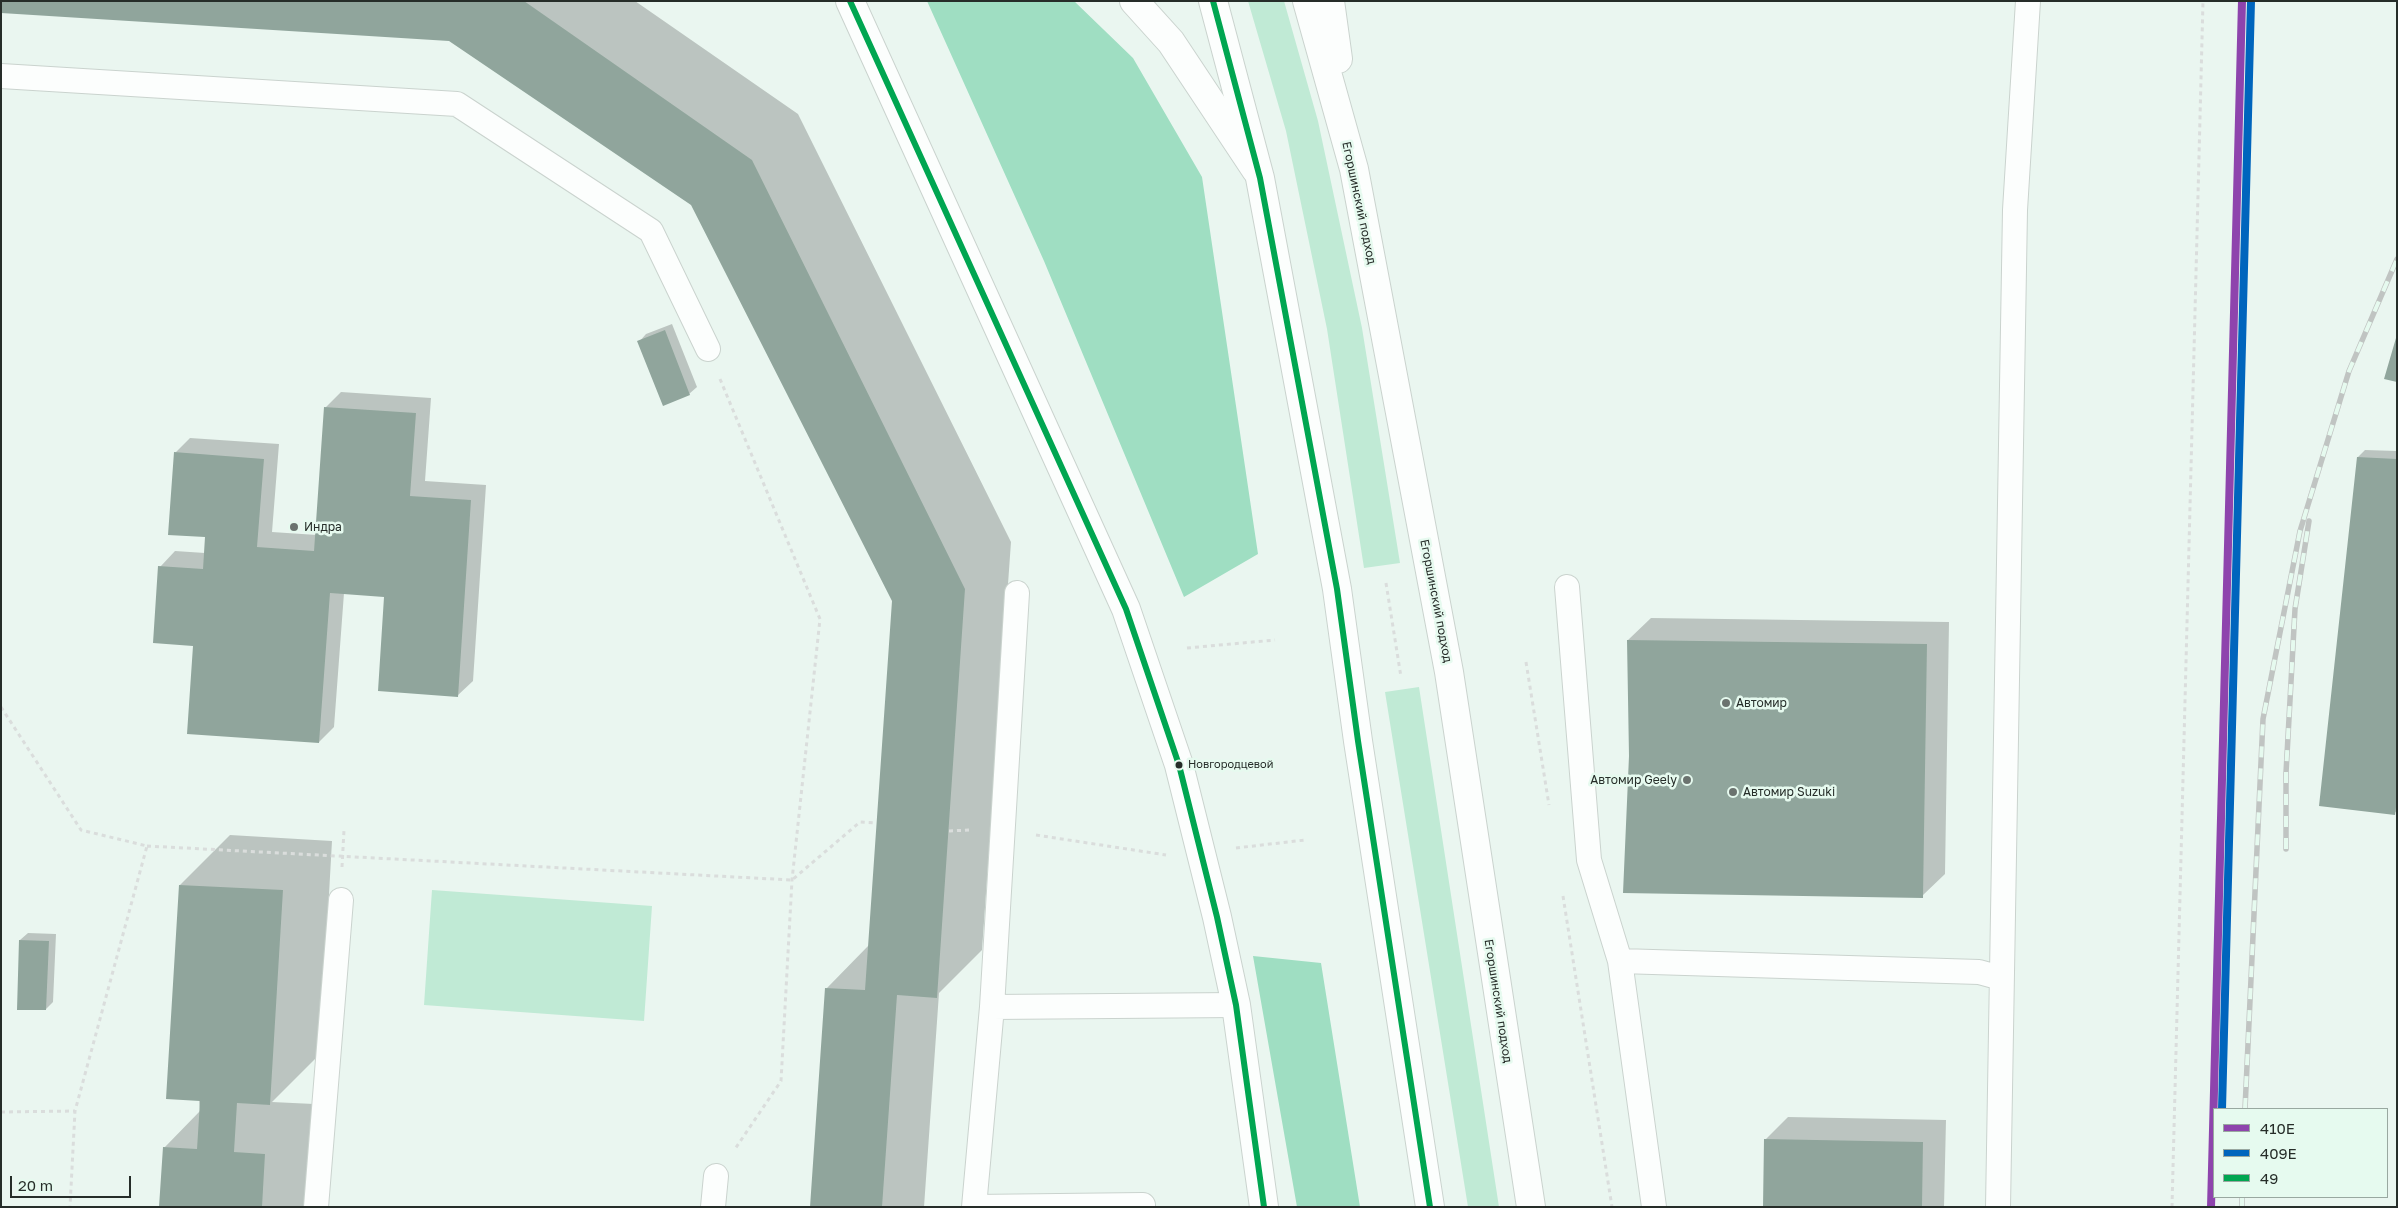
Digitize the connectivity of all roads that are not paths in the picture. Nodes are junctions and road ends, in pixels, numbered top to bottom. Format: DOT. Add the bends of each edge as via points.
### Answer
graph roads {
  1 [pos="850,1"];
  2 [pos="1134,1"];
  3 [pos="1213,1"];
  4 [pos="1307,1"];
  5 [pos="1330,1"];
  6 [pos="2028,1"];
  7 [pos="1,76"];
  8 [pos="1354,169"];
  9 [pos="1260,178"];
  10 [pos="708,349"];
  11 [pos="1567,587"];
  12 [pos="1017,592"];
  13 [pos="341,900"];
  14 [pos="1620,961"];
  15 [pos="2001,978"];
  16 [pos="1236,1005"];
  17 [pos="992,1007"];
  18 [pos="716,1176"];
  19 [pos="1143,1205"];
  20 [pos="316,1207"];
  21 [pos="713,1207"];
  22 [pos="1264,1207"];
  23 [pos="1430,1207"];
  24 [pos="1530,1207"];
  25 [pos="1654,1207"];
  26 [pos="1998,1207"];
  1 -- 16 [label="main road" via="1126,609 1179,765"];
  2 -- 9 [label="main road" via="1172,42"];
  3 -- 9 [label="main road"];
  4 -- 8 [label="main road, Егоршинский подход"];
  5 -- 8 [label="main road"];
  6 -- 15 [label="lane" via="2016,210"];
  7 -- 10 [label="lane" via="457,104 651,231"];
  8 -- 24 [label="main road, Егоршинский подход" via="1450,672"];
  9 -- 23 [label="main road" via="1338,589 1358,741"];
  11 -- 14 [label="lane" via="1589,860"];
  12 -- 17 [label="lane"];
  13 -- 20 [label="lane"];
  14 -- 15 [label="lane" via="1978,972"];
  14 -- 25 [label="lane"];
  15 -- 26 [label="lane"];
  16 -- 17 [label="lane"];
  16 -- 22 [label="main road"];
  17 -- 19 [label="lane" via="974,1206"];
  18 -- 21 [label="lane"];
}
